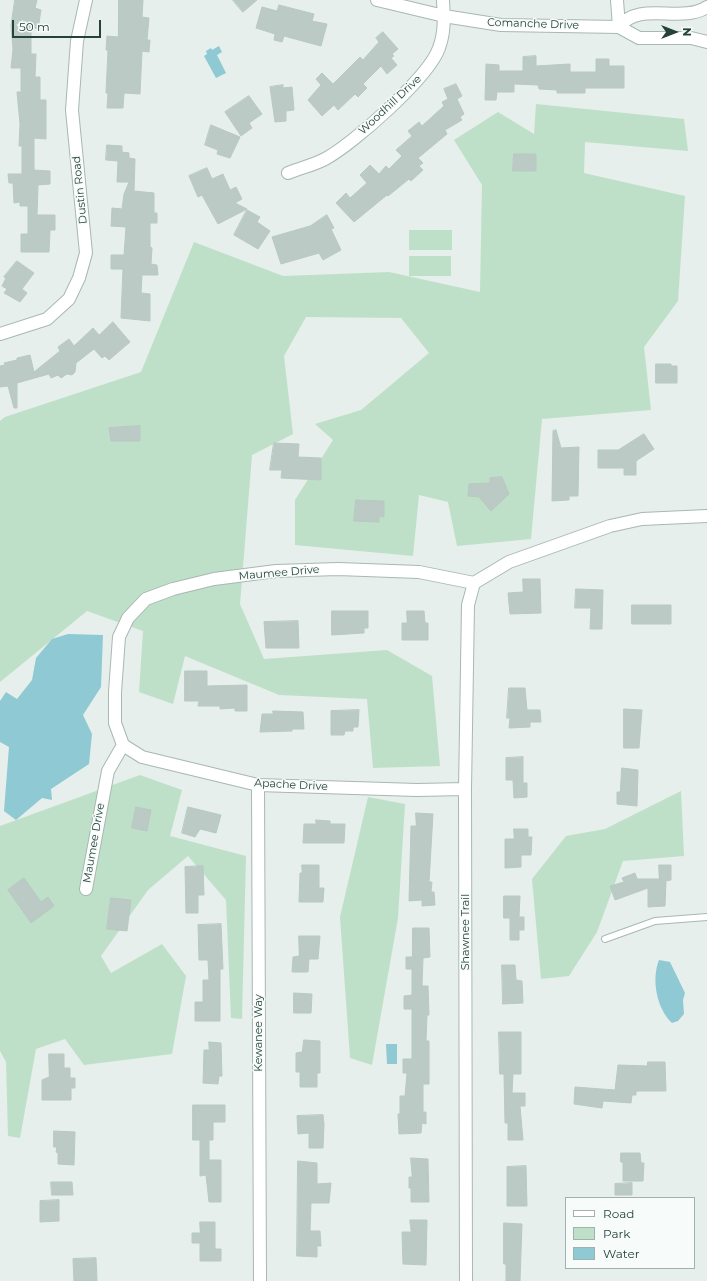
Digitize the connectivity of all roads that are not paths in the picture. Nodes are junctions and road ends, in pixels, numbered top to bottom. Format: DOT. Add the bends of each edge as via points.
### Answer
graph roads {
  1 [pos="86,0"];
  2 [pos="377,0"];
  3 [pos="443,0"];
  4 [pos="617,0"];
  5 [pos="707,7"];
  6 [pos="444,16"];
  7 [pos="619,27"];
  8 [pos="707,42"];
  9 [pos="288,172"];
  10 [pos="0,334"];
  11 [pos="707,516"];
  12 [pos="474,583"];
  13 [pos="122,745"];
  14 [pos="258,785"];
  15 [pos="465,789"];
  16 [pos="86,889"];
  17 [pos="707,917"];
  18 [pos="605,939"];
  19 [pos="260,1281"];
  20 [pos="466,1281"];
  1 -- 10 [label="street, Dustin Road" via="77,41 72,110 86,253 70,299 47,319"];
  2 -- 6 [label="street, Comanche Drive"];
  3 -- 6 [label="street, Woodhill Drive"];
  4 -- 7 [label="street"];
  5 -- 7 [label="street" via="692,14 640,14 629,18"];
  6 -- 7 [label="street, Comanche Drive" via="501,25"];
  6 -- 9 [label="street, Woodhill Drive" via="444,32 438,50 429,68 413,86 350,142 325,160"];
  7 -- 8 [label="street, Comanche Drive" via="639,38 691,38"];
  11 -- 12 [label="street" via="642,519 610,526 509,562"];
  12 -- 13 [label="street, Maumee Drive" via="420,572 338,569 276,571 207,581 146,599 128,618 119,638 115,723"];
  12 -- 15 [label="street, Shawnee Trail" via="468,605"];
  13 -- 14 [label="street, Apache Drive" via="142,757"];
  13 -- 16 [label="street, Maumee Drive" via="108,771"];
  14 -- 15 [label="street, Apache Drive"];
  14 -- 19 [label="street, Kewanee Way"];
  15 -- 20 [label="street, Shawnee Trail"];
  17 -- 18 [label="lane" via="655,921"];
}
